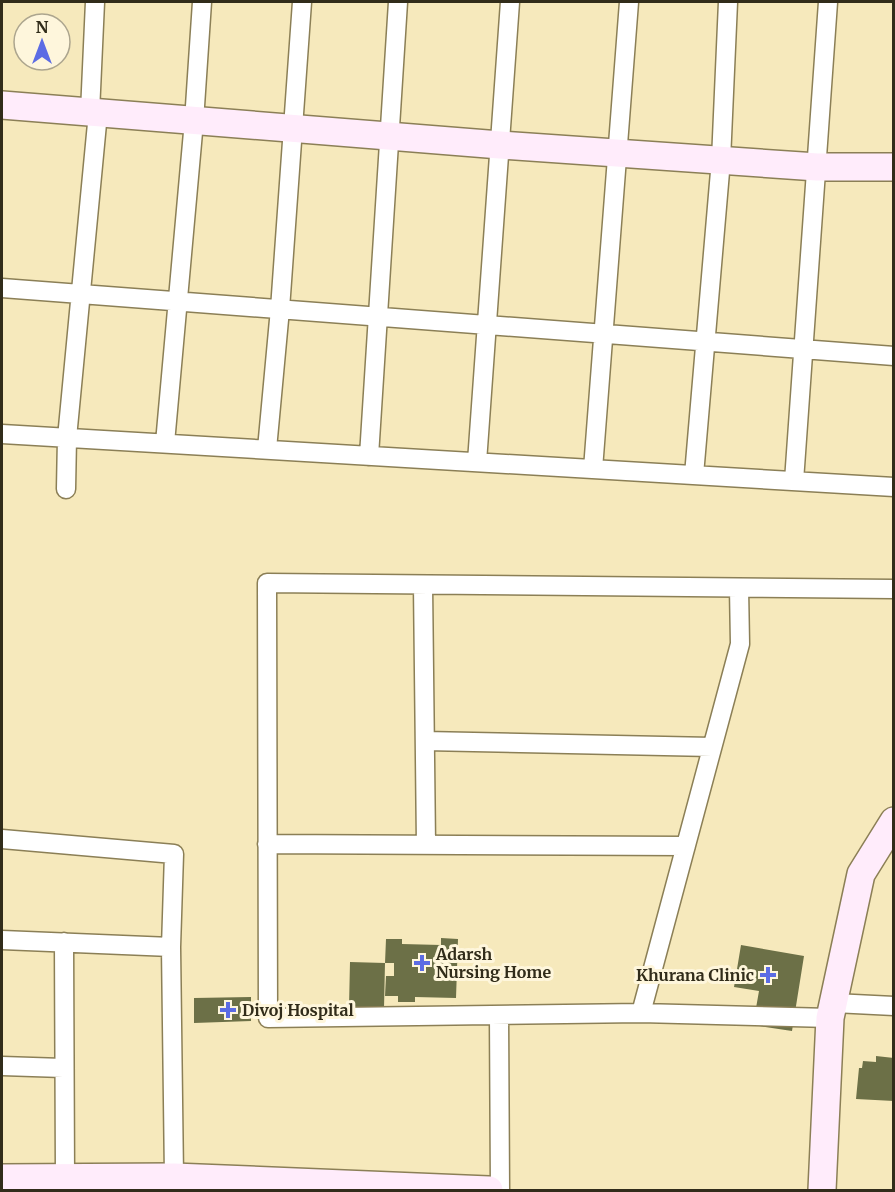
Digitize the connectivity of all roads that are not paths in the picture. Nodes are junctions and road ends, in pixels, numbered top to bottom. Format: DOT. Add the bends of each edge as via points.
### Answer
graph roads {
  1 [pos="95,2"];
  2 [pos="202,2"];
  3 [pos="302,2"];
  4 [pos="398,2"];
  5 [pos="510,2"];
  6 [pos="629,2"];
  7 [pos="728,2"];
  8 [pos="828,2"];
  9 [pos="2,105"];
  10 [pos="94,113"];
  11 [pos="194,121"];
  12 [pos="293,128"];
  13 [pos="388,136"];
  14 [pos="500,145"];
  15 [pos="619,153"];
  16 [pos="721,160"];
  17 [pos="817,166"];
  18 [pos="894,167"];
  19 [pos="2,288"];
  20 [pos="80,294"];
  21 [pos="178,302"];
  22 [pos="280,309"];
  23 [pos="378,317"];
  24 [pos="487,325"];
  25 [pos="602,333"];
  26 [pos="704,341"];
  27 [pos="802,349"];
  28 [pos="894,356"];
  29 [pos="2,434"];
  30 [pos="67,438"];
  31 [pos="165,443"];
  32 [pos="267,449"];
  33 [pos="369,456"];
  34 [pos="477,462"];
  35 [pos="593,469"];
  36 [pos="694,476"];
  37 [pos="794,481"];
  38 [pos="894,487"];
  39 [pos="66,489"];
  40 [pos="423,585"];
  41 [pos="739,588"];
  42 [pos="894,589"];
  43 [pos="425,741"];
  44 [pos="712,747"];
  45 [pos="894,821"];
  46 [pos="2,839"];
  47 [pos="267,844"];
  48 [pos="426,845"];
  49 [pos="686,846"];
  50 [pos="2,940"];
  51 [pos="64,942"];
  52 [pos="171,947"];
  53 [pos="894,1006"];
  54 [pos="832,1011"];
  55 [pos="641,1013"];
  56 [pos="499,1015"];
  57 [pos="2,1066"];
  58 [pos="63,1068"];
  59 [pos="64,1177"];
  60 [pos="174,1177"];
  61 [pos="2,1178"];
  62 [pos="489,1191"];
  63 [pos="500,1191"];
  64 [pos="822,1191"];
  1 -- 10 [label="street"];
  2 -- 11 [label="street"];
  3 -- 12 [label="street"];
  4 -- 13 [label="street"];
  5 -- 14 [label="street"];
  6 -- 15 [label="street"];
  7 -- 16 [label="street"];
  8 -- 17 [label="street"];
  9 -- 10 [label="street"];
  10 -- 11 [label="street"];
  10 -- 20 [label="street"];
  11 -- 12 [label="street"];
  11 -- 21 [label="street"];
  12 -- 13 [label="street"];
  12 -- 22 [label="street"];
  13 -- 14 [label="street"];
  13 -- 23 [label="street"];
  14 -- 15 [label="street"];
  14 -- 24 [label="street"];
  15 -- 16 [label="street"];
  15 -- 25 [label="street"];
  16 -- 17 [label="street"];
  16 -- 26 [label="street"];
  17 -- 18 [label="street"];
  17 -- 27 [label="street"];
  19 -- 20 [label="street"];
  20 -- 21 [label="street"];
  20 -- 30 [label="street"];
  21 -- 22 [label="street"];
  21 -- 31 [label="street"];
  22 -- 23 [label="street"];
  22 -- 32 [label="street"];
  23 -- 24 [label="street"];
  23 -- 33 [label="street"];
  24 -- 25 [label="street"];
  24 -- 34 [label="street"];
  25 -- 26 [label="street"];
  25 -- 35 [label="street"];
  26 -- 27 [label="street"];
  26 -- 36 [label="street"];
  27 -- 28 [label="street"];
  27 -- 37 [label="street"];
  29 -- 30 [label="street"];
  30 -- 31 [label="street"];
  30 -- 39 [label="street"];
  31 -- 32 [label="street"];
  32 -- 33 [label="street"];
  33 -- 34 [label="street"];
  34 -- 35 [label="street"];
  35 -- 36 [label="street"];
  36 -- 37 [label="street"];
  37 -- 38 [label="street"];
  40 -- 41 [label="street"];
  40 -- 43 [label="street"];
  40 -- 47 [label="street" via="267,583"];
  41 -- 42 [label="street"];
  41 -- 44 [label="street" via="740,644"];
  43 -- 44 [label="street"];
  43 -- 48 [label="street"];
  44 -- 49 [label="street"];
  45 -- 54 [label="street" via="861,874"];
  46 -- 52 [label="street" via="174,854"];
  47 -- 48 [label="street"];
  47 -- 56 [label="street" via="268,1018"];
  48 -- 49 [label="street"];
  49 -- 55 [label="street"];
  50 -- 51 [label="street"];
  51 -- 52 [label="street"];
  51 -- 58 [label="street"];
  52 -- 60 [label="street"];
  53 -- 54 [label="street"];
  54 -- 55 [label="street"];
  54 -- 64 [label="street"];
  55 -- 56 [label="street"];
  56 -- 63 [label="street"];
  57 -- 58 [label="street"];
  58 -- 59 [label="street"];
  59 -- 60 [label="street"];
  59 -- 61 [label="street"];
  60 -- 62 [label="street"];
}
